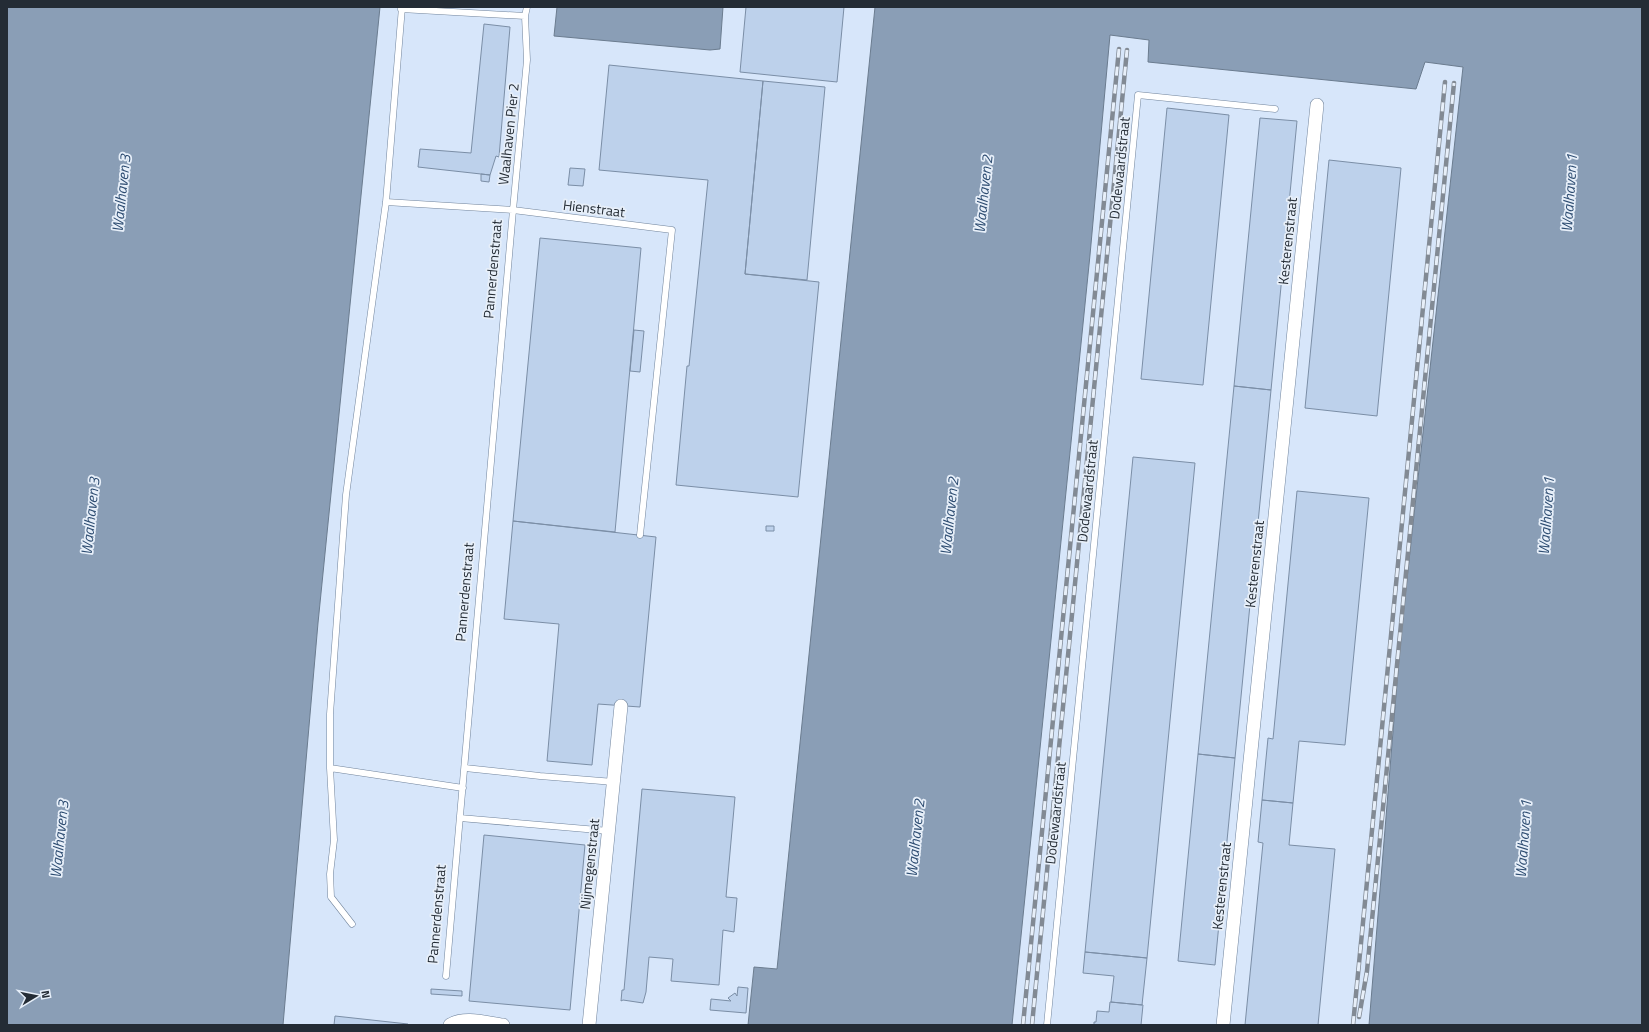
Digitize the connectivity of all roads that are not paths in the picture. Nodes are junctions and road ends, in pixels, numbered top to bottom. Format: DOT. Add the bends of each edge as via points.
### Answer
graph roads {
  1 [pos="527,7"];
  2 [pos="402,8"];
  3 [pos="525,16"];
  4 [pos="1317,105"];
  5 [pos="1275,109"];
  6 [pos="386,202"];
  7 [pos="513,210"];
  8 [pos="640,535"];
  9 [pos="622,706"];
  10 [pos="330,768"];
  11 [pos="464,768"];
  12 [pos="614,782"];
  13 [pos="463,788"];
  14 [pos="460,818"];
  15 [pos="609,831"];
  16 [pos="352,924"];
  17 [pos="446,976"];
  18 [pos="450,1024"];
  19 [pos="503,1025"];
  20 [pos="589,1025"];
  21 [pos="1046,1025"];
  22 [pos="1223,1025"];
  1 -- 3 [label="lane, Waalhaven Pier 2"];
  2 -- 3 [label="lane"];
  2 -- 6 [label="lane"];
  3 -- 7 [label="lane, Waalhaven Pier 2" via="527,60"];
  4 -- 22 [label="street, Kesterenstraat"];
  5 -- 21 [label="lane, Dodewaardstraat" via="1138,95"];
  6 -- 7 [label="lane, Hienstraat"];
  6 -- 10 [label="lane" via="346,495 330,714"];
  7 -- 8 [label="lane, Hienstraat" via="672,230"];
  7 -- 11 [label="lane, Pannerdenstraat"];
  9 -- 12 [label="street, Nijmegenstraat"];
  10 -- 13 [label="lane"];
  10 -- 16 [label="lane" via="334,840 330,874 331,897"];
  11 -- 12 [label="lane"];
  11 -- 13 [label="lane, Pannerdenstraat"];
  12 -- 15 [label="street, Nijmegenstraat"];
  13 -- 14 [label="lane, Pannerdenstraat"];
  14 -- 15 [label="lane"];
  14 -- 17 [label="lane, Pannerdenstraat"];
  15 -- 20 [label="street, Nijmegenstraat"];
  18 -- 19 [label="street" via="470,1021"];
}
